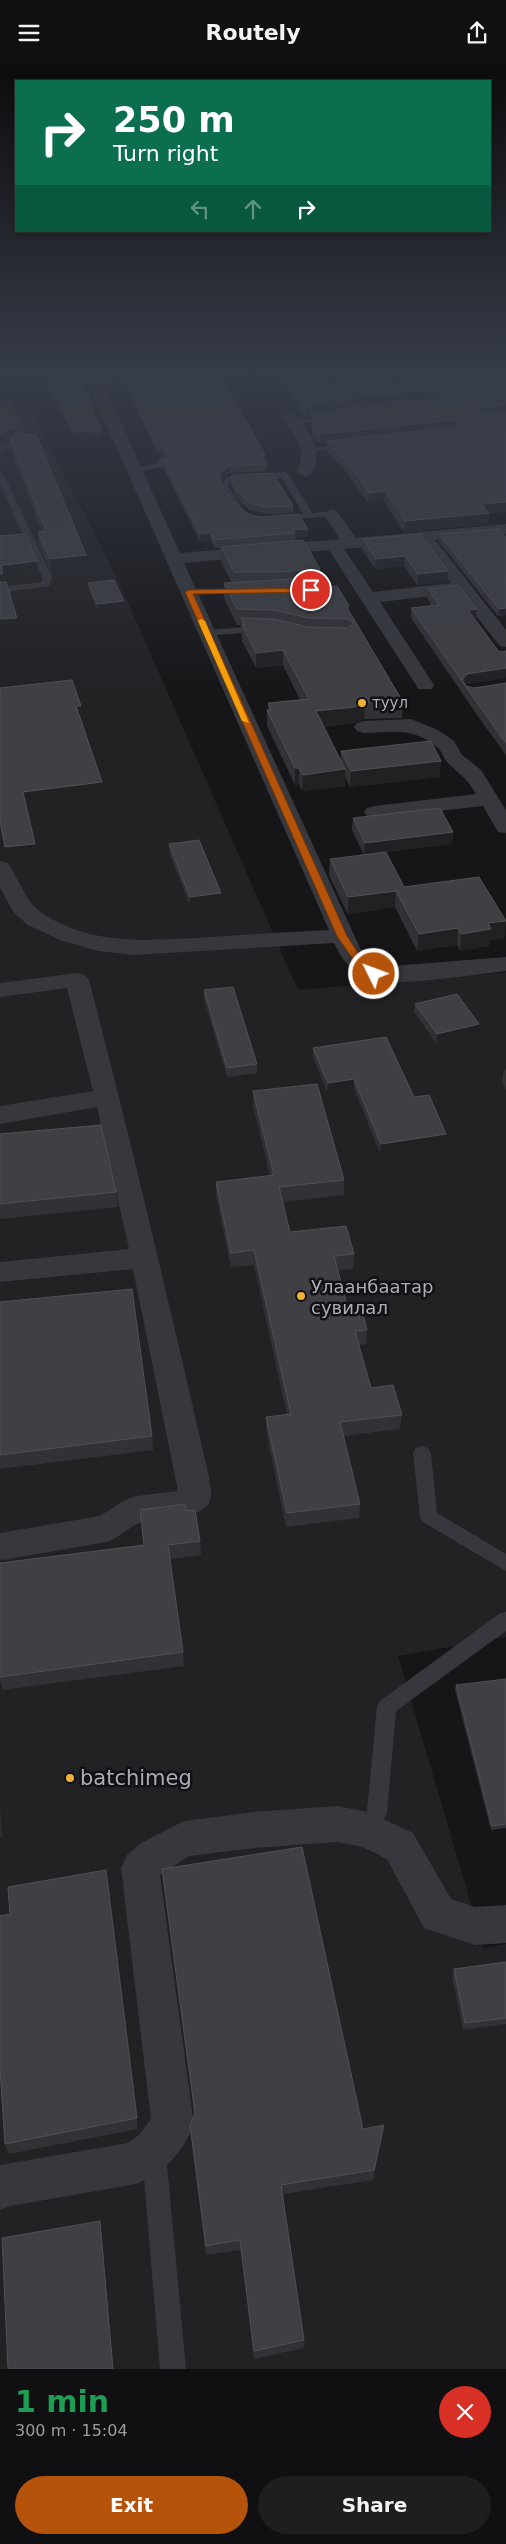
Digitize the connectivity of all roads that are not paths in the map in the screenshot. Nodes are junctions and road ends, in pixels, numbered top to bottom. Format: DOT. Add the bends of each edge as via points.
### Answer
graph roads {
  1 [pos="2,479"];
  2 [pos="139,479"];
  3 [pos="244,479"];
  4 [pos="287,479"];
  5 [pos="331,515"];
  6 [pos="309,516"];
  7 [pos="506,529"];
  8 [pos="351,543"];
  9 [pos="333,544"];
  10 [pos="429,544"];
  11 [pos="174,559"];
  12 [pos="463,587"];
  13 [pos="0,590"];
  14 [pos="250,591"];
  15 [pos="189,592"];
  16 [pos="368,599"];
  17 [pos="274,630"];
  18 [pos="207,633"];
  19 [pos="506,642"];
  20 [pos="425,685"];
  21 [pos="364,727"];
  22 [pos="489,799"];
  23 [pos="374,812"];
  24 [pos="506,827"];
  25 [pos="0,868"];
  26 [pos="342,936"];
  27 [pos="506,964"];
  28 [pos="0,991"];
  29 [pos="106,1097"];
  30 [pos="0,1115"];
  31 [pos="145,1258"];
  32 [pos="0,1272"];
  33 [pos="422,1453"];
  34 [pos="2,1546"];
  35 [pos="506,1563"];
  36 [pos="506,1620"];
  37 [pos="368,1830"];
  38 [pos="506,1924"];
  39 [pos="154,2150"];
  40 [pos="0,2189"];
  41 [pos="173,2369"];
  1 -- 13 [label="lane" via="47,577 46,584"];
  2 -- 11 [label="street"];
  3 -- 6 [label="lane" via="227,480 224,485 245,517 263,520"];
  4 -- 6 [label="lane"];
  5 -- 6 [label="lane"];
  5 -- 8 [label="street"];
  7 -- 8 [label="street"];
  8 -- 9 [label="street"];
  9 -- 11 [label="street"];
  9 -- 16 [label="street"];
  10 -- 12 [label="street"];
  11 -- 15 [label="street"];
  12 -- 16 [label="street"];
  12 -- 19 [label="street"];
  14 -- 15 [label="lane"];
  15 -- 18 [label="street"];
  16 -- 20 [label="street"];
  17 -- 18 [label="lane" via="249,628"];
  18 -- 26 [label="street"];
  21 -- 22 [label="street" via="401,724 418,727 447,745 454,758 474,774"];
  22 -- 23 [label="street"];
  22 -- 24 [label="street"];
  25 -- 26 [label="street" via="22,908 36,919 68,935 98,944 133,948"];
  26 -- 27 [label="street" via="362,966 374,974"];
  28 -- 29 [label="street" via="78,980"];
  29 -- 30 [label="street"];
  29 -- 31 [label="street"];
  31 -- 32 [label="street"];
  31 -- 34 [label="street" via="195,1497 183,1503 136,1509 107,1528"];
  33 -- 35 [label="lane" via="429,1517"];
  36 -- 37 [label="lane" via="387,1707 377,1813"];
  37 -- 38 [label="street" via="400,1846 438,1915 475,1926"];
  37 -- 39 [label="street" via="337,1824 184,1839 140,1868 173,2125"];
  39 -- 40 [label="street" via="136,2163 4,2185"];
  39 -- 41 [label="lane"];
}
